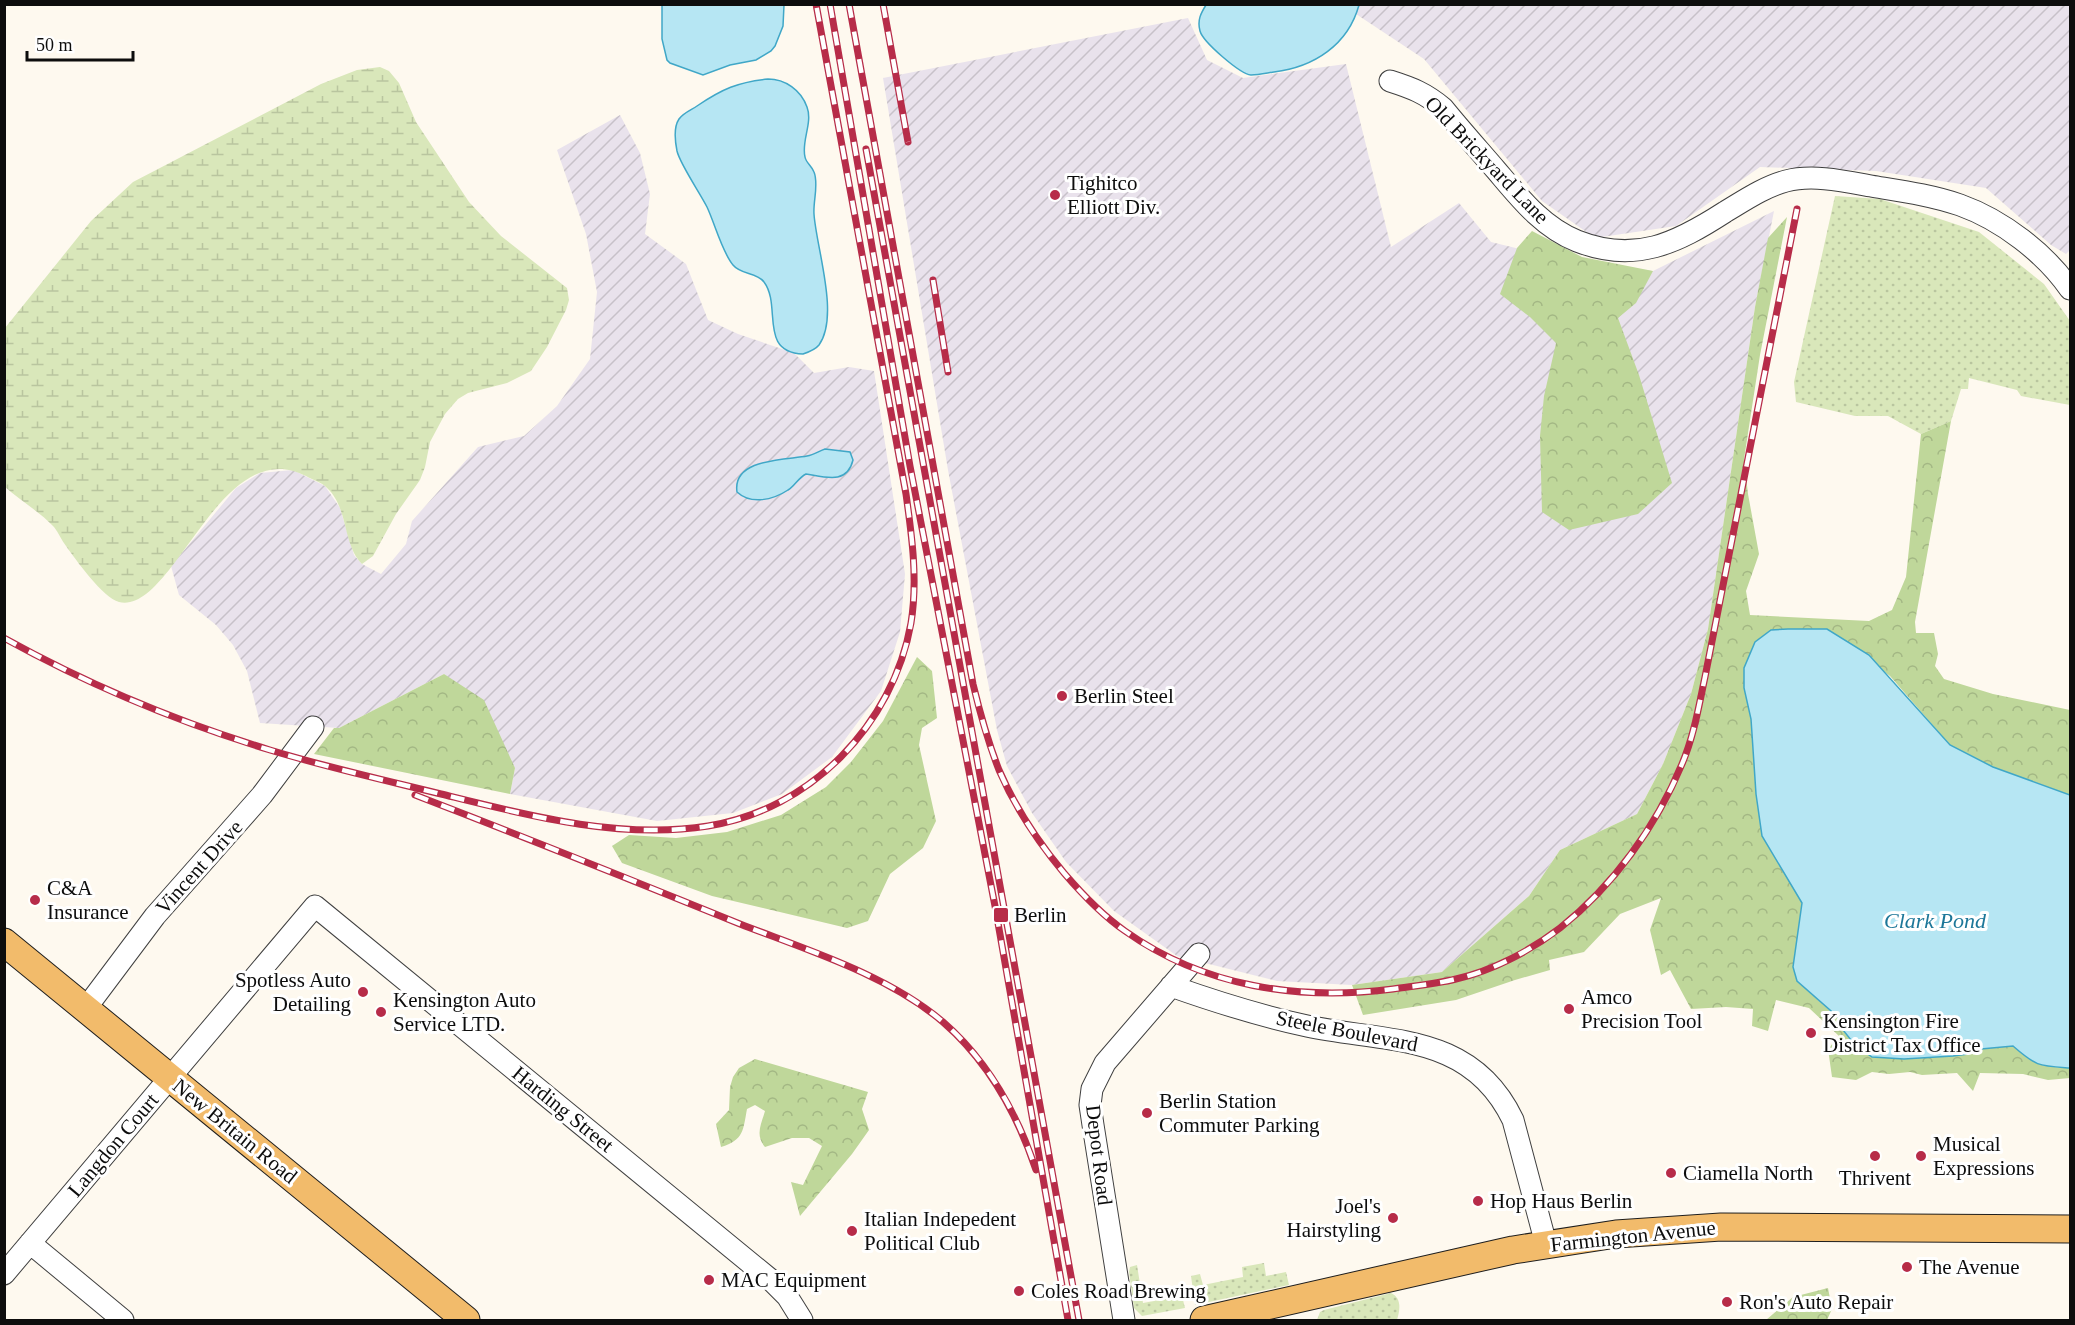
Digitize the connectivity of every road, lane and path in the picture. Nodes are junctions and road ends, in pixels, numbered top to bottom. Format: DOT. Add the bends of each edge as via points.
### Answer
graph roads {
  1 [pos="1390,81"];
  2 [pos="2070,289"];
  3 [pos="313,727"];
  4 [pos="315,906"];
  5 [pos="4,942"];
  6 [pos="1199,954"];
  7 [pos="1171,986"];
  8 [pos="86,1008"];
  9 [pos="170,1077"];
  10 [pos="2070,1229"];
  11 [pos="30,1243"];
  12 [pos="1546,1244"];
  13 [pos="4,1274"];
  14 [pos="123,1320"];
  15 [pos="466,1320"];
  16 [pos="802,1320"];
  17 [pos="1124,1320"];
  18 [pos="1204,1320"];
  1 -- 2 [label="street, Old Brickyard Lane" via="1428,95 1524,203 1556,230 1598,248 1644,250 1666,245 1766,188 1802,179 1837,181 1961,205 2013,234 2040,255"];
  3 -- 8 [label="street, Vincent Drive" via="262,795 154,916"];
  4 -- 9 [label="street, Langdon Court"];
  4 -- 16 [label="street, Harding Street" via="771,1280"];
  5 -- 8 [label="main road, New Britain Road"];
  6 -- 7 [label="street, Depot Road"];
  7 -- 12 [label="street, Steele Boulevard" via="1297,1024 1417,1043 1464,1064 1490,1085 1513,1120"];
  7 -- 17 [label="street, Depot Road" via="1105,1063 1090,1100"];
  8 -- 9 [label="main road, New Britain Road"];
  9 -- 11 [label="street, Langdon Court"];
  9 -- 15 [label="main road, New Britain Road"];
  10 -- 12 [label="main road, Farmington Avenue" via="1721,1227 1633,1232"];
  11 -- 13 [label="street, Langdon Court"];
  11 -- 14 [label="street"];
  12 -- 18 [label="main road, Farmington Avenue"];
}
